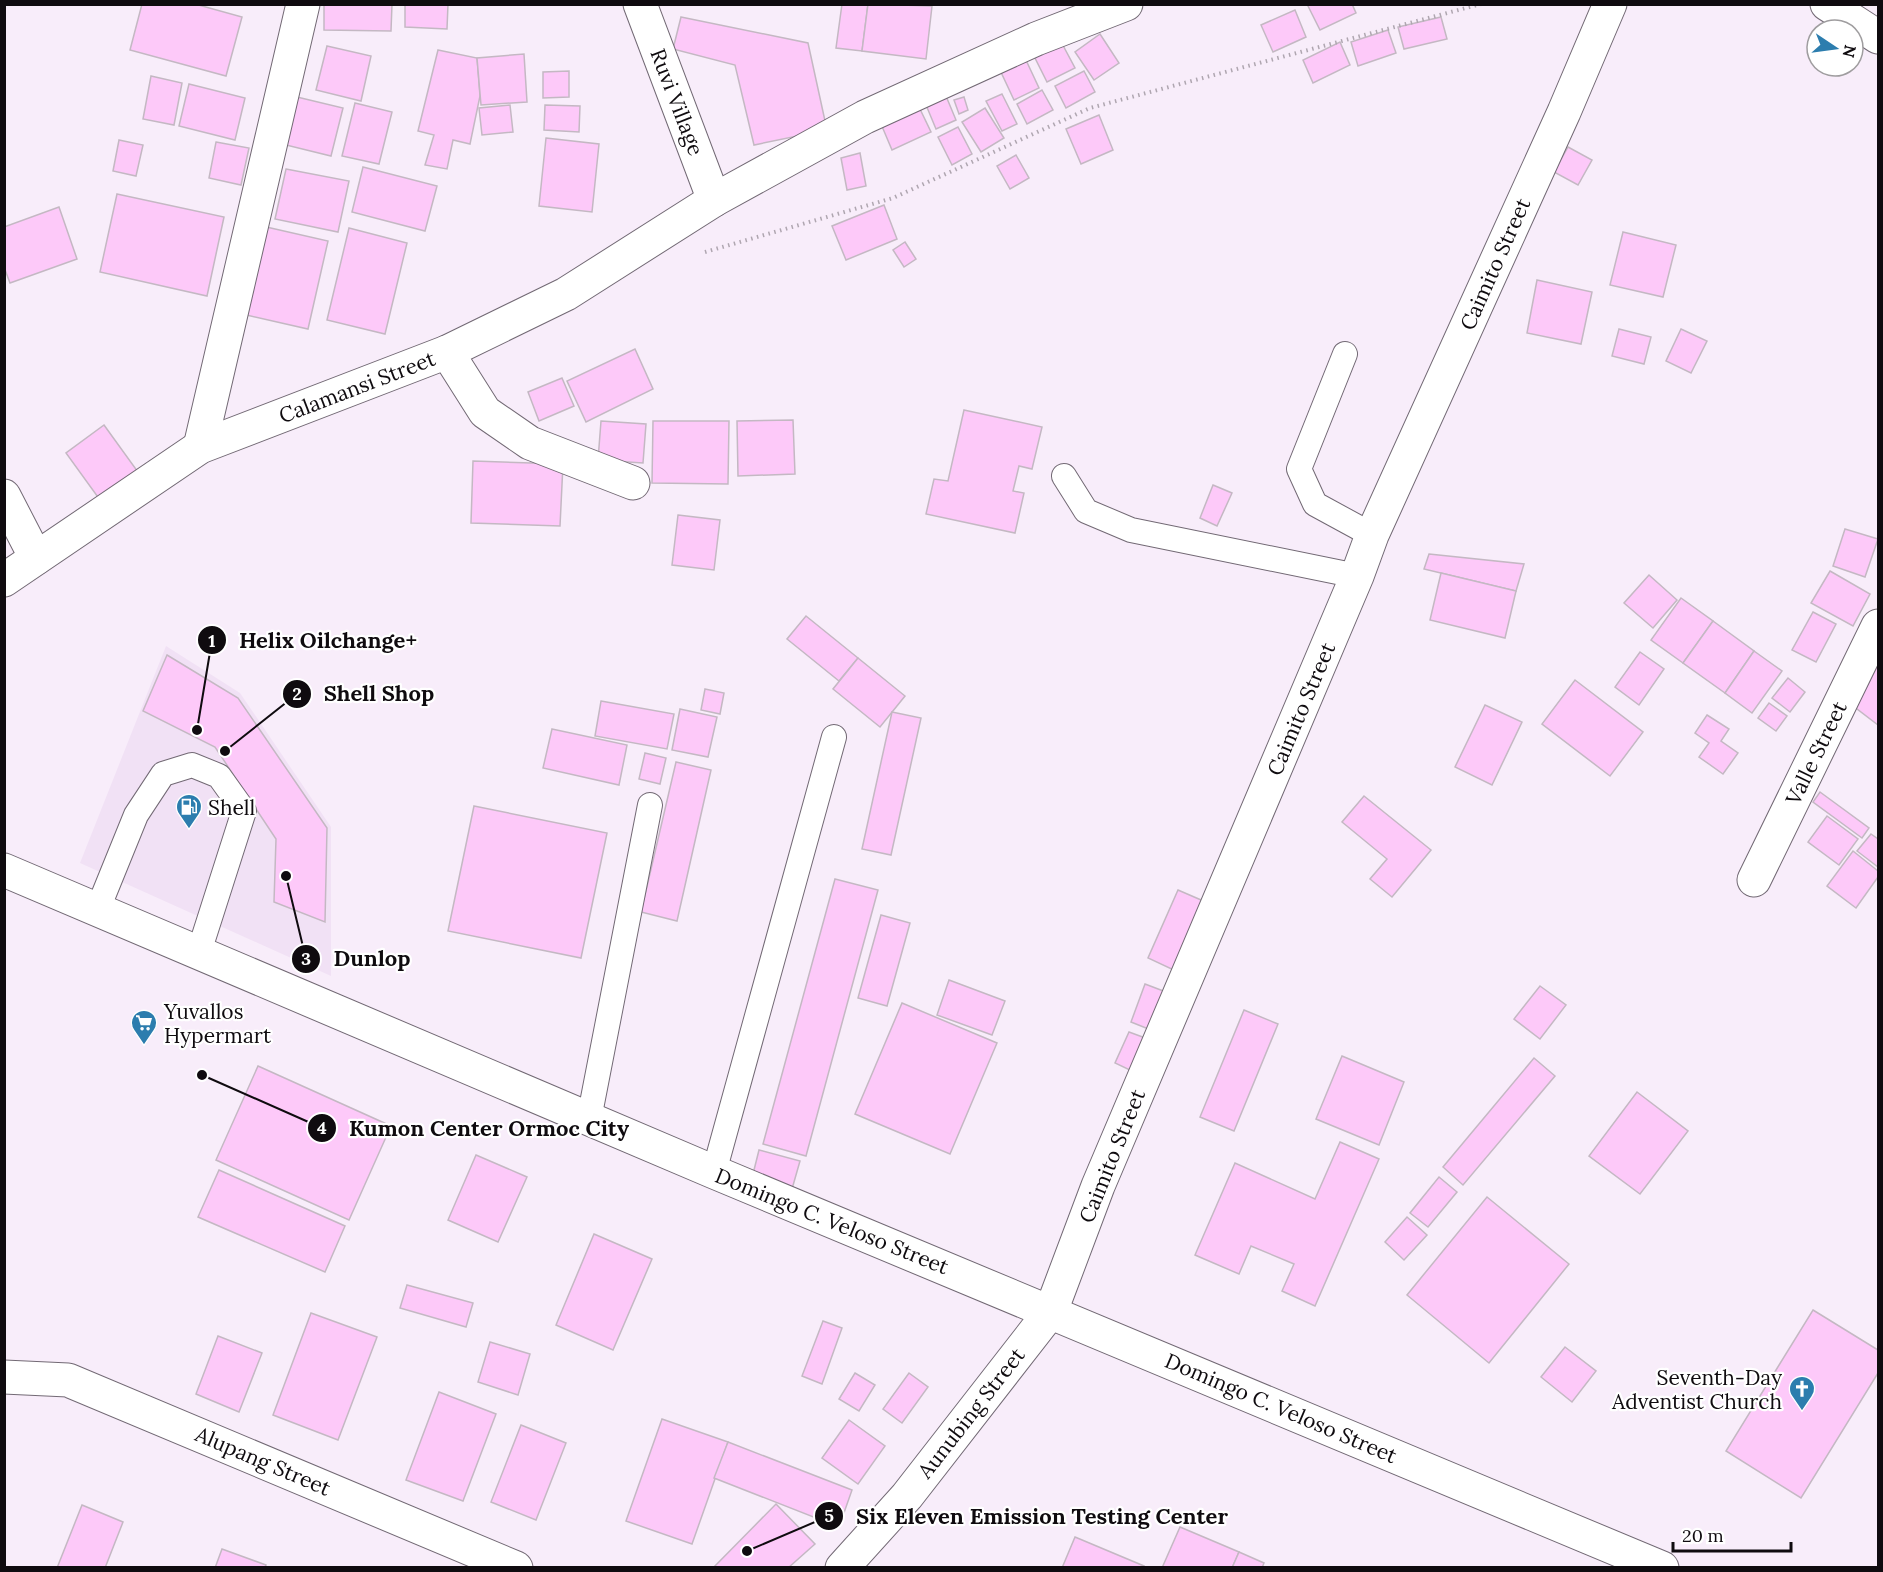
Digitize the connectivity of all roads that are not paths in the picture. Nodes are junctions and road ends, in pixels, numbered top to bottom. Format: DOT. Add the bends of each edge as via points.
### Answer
graph roads {
  1 [pos="303,4"];
  2 [pos="640,4"];
  3 [pos="1126,4"];
  4 [pos="1610,4"];
  5 [pos="1827,4"];
  6 [pos="1878,36"];
  7 [pos="714,200"];
  8 [pos="447,352"];
  9 [pos="1345,354"];
  10 [pos="200,447"];
  11 [pos="1064,476"];
  12 [pos="633,483"];
  13 [pos="4,495"];
  14 [pos="1372,535"];
  15 [pos="36,558"];
  16 [pos="1357,576"];
  17 [pos="4,580"];
  18 [pos="1878,626"];
  19 [pos="834,737"];
  20 [pos="650,805"];
  21 [pos="4,870"];
  22 [pos="1754,880"];
  23 [pos="97,910"];
  24 [pos="198,955"];
  25 [pos="589,1119"];
  26 [pos="714,1172"];
  27 [pos="1051,1311"];
  28 [pos="4,1377"];
  29 [pos="516,1568"];
  30 [pos="843,1568"];
  31 [pos="1662,1568"];
  1 -- 10 [label="street"];
  2 -- 7 [label="street, Ruvi Village"];
  3 -- 7 [label="street, Calamansi Street" via="1036,39 865,117"];
  4 -- 14 [label="street, Caimito Street"];
  5 -- 6 [label="street"];
  7 -- 8 [label="street, Calamansi Street" via="566,294"];
  8 -- 10 [label="street, Calamansi Street"];
  8 -- 12 [label="street" via="485,412 530,443"];
  9 -- 14 [label="lane" via="1299,469 1315,504"];
  10 -- 15 [label="street, Calamansi Street"];
  11 -- 16 [label="lane" via="1086,511 1131,530"];
  13 -- 15 [label="street"];
  14 -- 16 [label="street, Caimito Street"];
  15 -- 17 [label="street, Calamansi Street"];
  16 -- 27 [label="street, Caimito Street" via="1098,1186"];
  18 -- 22 [label="street, Valle Street"];
  19 -- 26 [label="lane"];
  20 -- 25 [label="lane"];
  21 -- 23 [label="street, Domingo C. Veloso Street"];
  23 -- 24 [label="street, Domingo C. Veloso Street"];
  23 -- 24 [label="lane" via="136,814 163,774 192,765 219,776 244,811"];
  24 -- 25 [label="street, Domingo C. Veloso Street"];
  25 -- 26 [label="street, Domingo C. Veloso Street"];
  26 -- 27 [label="street, Domingo C. Veloso Street"];
  27 -- 30 [label="street, Aunubing Street" via="907,1496"];
  27 -- 31 [label="street, Domingo C. Veloso Street"];
  28 -- 29 [label="street, Alupang Street" via="68,1380"];
}
